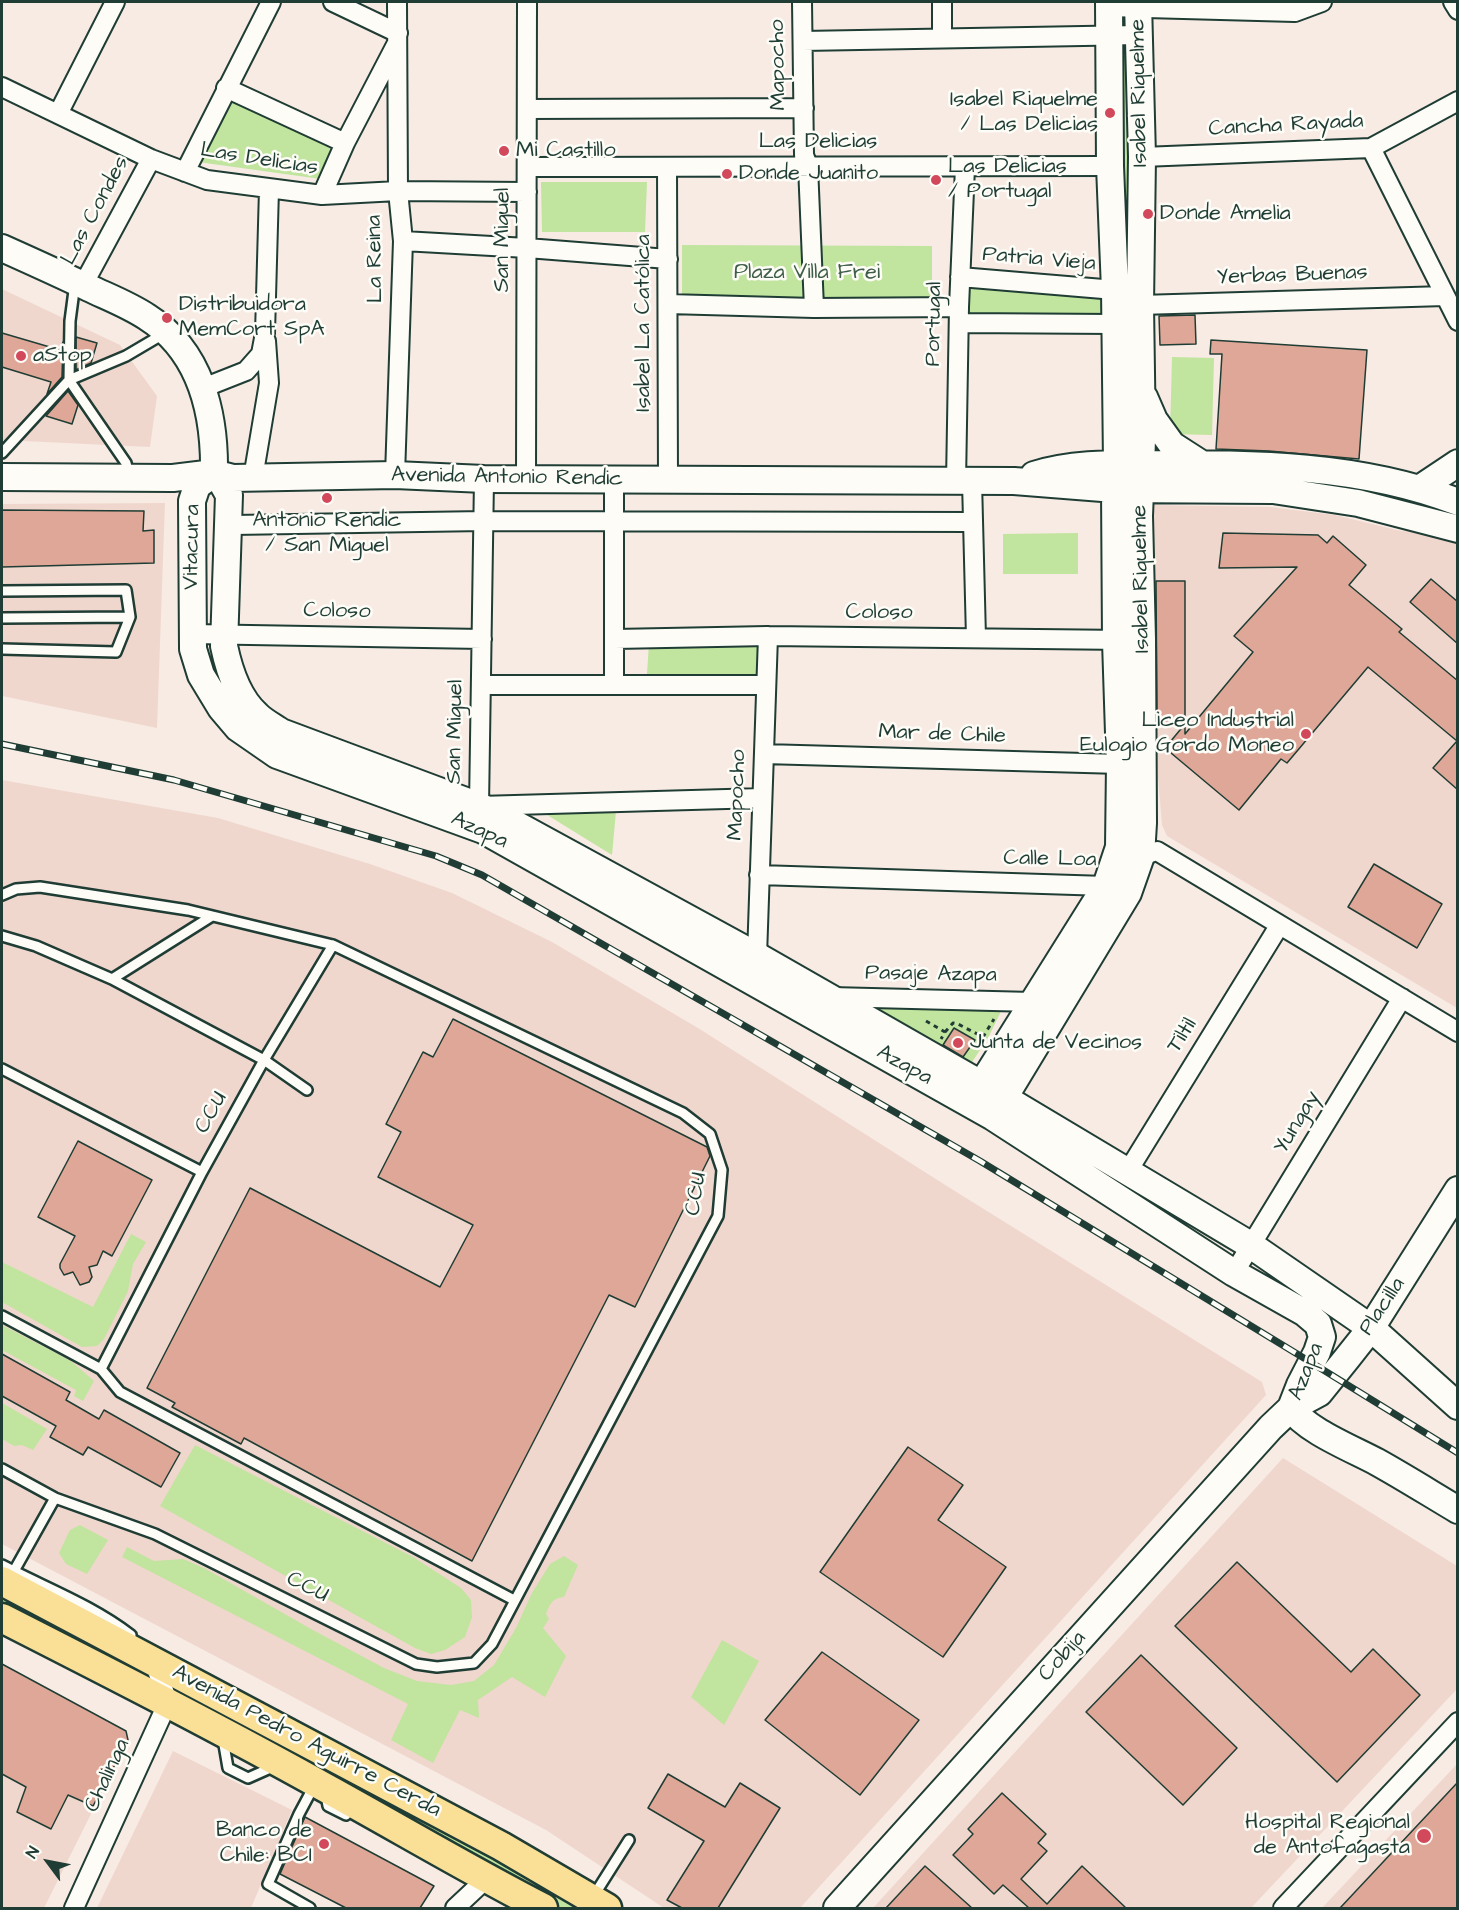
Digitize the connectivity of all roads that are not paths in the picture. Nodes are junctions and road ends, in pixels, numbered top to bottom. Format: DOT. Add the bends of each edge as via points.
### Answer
graph roads {
  1 [pos="115,2"];
  2 [pos="272,2"];
  3 [pos="397,2"];
  4 [pos="527,2"];
  5 [pos="802,2"];
  6 [pos="942,2"];
  7 [pos="1322,2"];
  8 [pos="1453,2"];
  9 [pos="342,4"];
  10 [pos="1109,4"];
  11 [pos="1138,5"];
  12 [pos="1458,10"];
  13 [pos="1139,35"];
  14 [pos="1110,37"];
  15 [pos="397,38"];
  16 [pos="942,38"];
  17 [pos="803,40"];
  18 [pos="2,87"];
  19 [pos="226,88"];
  20 [pos="1458,101"];
  21 [pos="804,108"];
  22 [pos="527,109"];
  23 [pos="58,114"];
  24 [pos="345,143"];
  25 [pos="1371,148"];
  26 [pos="1142,157"];
  27 [pos="151,159"];
  28 [pos="667,166"];
  29 [pos="808,166"];
  30 [pos="1110,166"];
  31 [pos="527,167"];
  32 [pos="965,167"];
  33 [pos="185,172"];
  34 [pos="269,189"];
  35 [pos="398,191"];
  36 [pos="527,192"];
  37 [pos="322,195"];
  38 [pos="404,241"];
  39 [pos="2,248"];
  40 [pos="527,248"];
  41 [pos="668,259"];
  42 [pos="960,277"];
  43 [pos="79,283"];
  44 [pos="1115,290"];
  45 [pos="1445,296"];
  46 [pos="668,304"];
  47 [pos="1140,305"];
  48 [pos="814,308"];
  49 [pos="959,315"];
  50 [pos="1458,321"];
  51 [pos="1115,324"];
  52 [pos="167,332"];
  53 [pos="265,333"];
  54 [pos="246,370"];
  55 [pos="69,380"];
  56 [pos="269,383"];
  57 [pos="203,388"];
  58 [pos="1142,392"];
  59 [pos="2,453"];
  60 [pos="1129,463"];
  61 [pos="1200,463"];
  62 [pos="1458,463"];
  63 [pos="214,473"];
  64 [pos="395,475"];
  65 [pos="2,477"];
  66 [pos="130,478"];
  67 [pos="252,478"];
  68 [pos="484,479"];
  69 [pos="526,479"];
  70 [pos="614,480"];
  71 [pos="669,480"];
  72 [pos="964,481"];
  73 [pos="1014,481"];
  74 [pos="1115,489"];
  75 [pos="1141,489"];
  76 [pos="1419,489"];
  77 [pos="1455,496"];
  78 [pos="1396,513"];
  79 [pos="484,521"];
  80 [pos="613,521"];
  81 [pos="973,522"];
  82 [pos="228,527"];
  83 [pos="1458,530"];
  84 [pos="2,591"];
  85 [pos="130,617"];
  86 [pos="2,618"];
  87 [pos="224,633"];
  88 [pos="192,634"];
  89 [pos="768,636"];
  90 [pos="975,638"];
  91 [pos="482,639"];
  92 [pos="615,639"];
  93 [pos="1142,639"];
  94 [pos="1116,641"];
  95 [pos="2,649"];
  96 [pos="481,685"];
  97 [pos="614,685"];
  98 [pos="766,685"];
  99 [pos="231,701"];
  100 [pos="764,754"];
  101 [pos="1120,764"];
  102 [pos="762,798"];
  103 [pos="479,806"];
  104 [pos="1141,856"];
  105 [pos="759,875"];
  106 [pos="1106,886"];
  107 [pos="2,895"];
  108 [pos="212,916"];
  109 [pos="1280,926"];
  110 [pos="2,936"];
  111 [pos="333,945"];
  112 [pos="757,956"];
  113 [pos="112,979"];
  114 [pos="827,997"];
  115 [pos="1402,998"];
  116 [pos="1033,1002"];
  117 [pos="1458,1032"];
  118 [pos="264,1060"];
  119 [pos="2,1069"];
  120 [pos="307,1090"];
  121 [pos="975,1094"];
  122 [pos="998,1107"];
  123 [pos="1128,1171"];
  124 [pos="202,1172"];
  125 [pos="1456,1195"];
  126 [pos="1251,1246"];
  127 [pos="1234,1273"];
  128 [pos="2,1316"];
  129 [pos="1371,1328"];
  130 [pos="101,1369"];
  131 [pos="1458,1406"];
  132 [pos="1291,1408"];
  133 [pos="2,1469"];
  134 [pos="55,1498"];
  135 [pos="1458,1510"];
  136 [pos="2,1565"];
  137 [pos="8,1576"];
  138 [pos="514,1600"];
  139 [pos="2,1618"];
  140 [pos="154,1662"];
  141 [pos="168,1702"];
  142 [pos="1458,1722"];
  143 [pos="320,1784"];
  144 [pos="359,1822"];
  145 [pos="629,1840"];
  146 [pos="486,1879"];
  147 [pos="600,1904"];
  148 [pos="74,1908"];
  149 [pos="310,1908"];
  150 [pos="455,1908"];
  151 [pos="543,1908"];
  152 [pos="837,1908"];
  153 [pos="1283,1908"];
  1 -- 23 [label="street"];
  2 -- 19 [label="street"];
  3 -- 15 [label="street, La Reina"];
  4 -- 22 [label="street, San Miguel"];
  5 -- 17 [label="street, Mapocho"];
  6 -- 16 [label="street"];
  7 -- 11 [label="street" via="1295,12"];
  8 -- 12 [label="street"];
  9 -- 15 [label="street"];
  10 -- 11 [label="street"];
  10 -- 14 [label="street, Isabel Riquelme"];
  11 -- 13 [label="street, Isabel Riquelme"];
  13 -- 14 [label="street"];
  13 -- 26 [label="street, Isabel Riquelme"];
  14 -- 16 [label="street"];
  14 -- 30 [label="street, Isabel Riquelme"];
  15 -- 24 [label="street, La Reina"];
  15 -- 35 [label="street, La Reina"];
  16 -- 17 [label="street"];
  17 -- 21 [label="street, Mapocho"];
  18 -- 23 [label="street, Las Delicias"];
  19 -- 24 [label="street, Las Delicias"];
  19 -- 33 [label="street"];
  20 -- 25 [label="street, Cancha Rayada"];
  21 -- 22 [label="street, Las Delicias"];
  21 -- 29 [label="street, Mapocho" via="804,154"];
  22 -- 31 [label="street, San Miguel"];
  23 -- 27 [label="street, Las Delicias"];
  24 -- 37 [label="street, La Reina"];
  25 -- 26 [label="street, Cancha Rayada"];
  25 -- 45 [label="street"];
  26 -- 47 [label="street, Isabel Riquelme"];
  27 -- 33 [label="street, Las Delicias"];
  27 -- 43 [label="street, Las Condes"];
  28 -- 29 [label="street, Las Delicias"];
  28 -- 31 [label="street, Las Delicias"];
  28 -- 41 [label="street, Isabel La Católica"];
  29 -- 32 [label="street, Las Delicias"];
  29 -- 48 [label="street, Mapocho"];
  30 -- 32 [label="street, Las Delicias"];
  30 -- 44 [label="street, Isabel Riquelme"];
  31 -- 36 [label="street, San Miguel"];
  32 -- 42 [label="street, Portugal"];
  33 -- 34 [label="street, Las Delicias" via="207,180"];
  34 -- 37 [label="street, Las Delicias"];
  34 -- 53 [label="street"];
  35 -- 36 [label="street, Las Delicias"];
  35 -- 37 [label="street, Las Delicias"];
  35 -- 38 [label="street, La Reina"];
  36 -- 40 [label="street, San Miguel"];
  38 -- 40 [label="street"];
  38 -- 64 [label="street, La Reina"];
  39 -- 43 [label="street"];
  40 -- 41 [label="street"];
  40 -- 69 [label="street, San Miguel"];
  41 -- 46 [label="street, Isabel La Católica"];
  42 -- 44 [label="street, Patria Vieja"];
  42 -- 49 [label="street, Portugal"];
  43 -- 52 [label="street" via="146,316"];
  43 -- 55 [label="lane" via="70,321"];
  44 -- 51 [label="street, Isabel Riquelme"];
  45 -- 47 [label="street, Yerbas Buenas"];
  45 -- 50 [label="street"];
  46 -- 48 [label="street"];
  46 -- 71 [label="street, Isabel La Católica"];
  47 -- 58 [label="street, Isabel Riquelme"];
  48 -- 49 [label="street"];
  49 -- 51 [label="street"];
  49 -- 72 [label="street, Portugal"];
  51 -- 60 [label="street, Isabel Riquelme"];
  52 -- 55 [label="lane" via="126,356"];
  52 -- 57 [label="street"];
  53 -- 54 [label="street" via="261,354"];
  53 -- 56 [label="street"];
  54 -- 56 [label="street"];
  54 -- 57 [label="street"];
  55 -- 59 [label="lane"];
  55 -- 66 [label="lane" via="126,464"];
  56 -- 67 [label="street"];
  57 -- 63 [label="street" via="211,421"];
  58 -- 60 [label="street, Isabel Riquelme"];
  58 -- 61 [label="street" via="1154,420 1172,444"];
  60 -- 61 [label="street, Avenida Antonio Rendic"];
  60 -- 73 [label="street, Avenida Antonio Rendic" via="1048,471"];
  60 -- 74 [label="street, Isabel Riquelme"];
  60 -- 75 [label="street, Isabel Riquelme"];
  61 -- 76 [label="street, Avenida Antonio Rendic" via="1339,472"];
  62 -- 76 [label="street"];
  63 -- 66 [label="street, Avenida Antonio Rendic"];
  63 -- 67 [label="street, Avenida Antonio Rendic"];
  63 -- 82 [label="street, Vitacura" via="228,495"];
  63 -- 88 [label="street, Vitacura" via="197,486 192,501"];
  64 -- 67 [label="street, Avenida Antonio Rendic"];
  64 -- 68 [label="street, Avenida Antonio Rendic"];
  65 -- 66 [label="street, Avenida Antonio Rendic"];
  68 -- 69 [label="street, Avenida Antonio Rendic"];
  68 -- 79 [label="street, San Miguel"];
  69 -- 70 [label="street, Avenida Antonio Rendic"];
  70 -- 71 [label="street, Avenida Antonio Rendic"];
  70 -- 80 [label="street"];
  71 -- 72 [label="street, Avenida Antonio Rendic"];
  72 -- 73 [label="street, Avenida Antonio Rendic"];
  72 -- 81 [label="street, Portugal"];
  73 -- 74 [label="street, Avenida Antonio Rendic"];
  74 -- 75 [label="street, Avenida Antonio Rendic"];
  74 -- 94 [label="street, Isabel Riquelme"];
  75 -- 78 [label="street, Avenida Antonio Rendic" via="1273,490"];
  75 -- 93 [label="street, Isabel Riquelme"];
  76 -- 77 [label="street, Avenida Antonio Rendic"];
  77 -- 78 [label="street, Avenida Antonio Rendic" via="1433,509"];
  78 -- 83 [label="street, Avenida Antonio Rendic"];
  79 -- 80 [label="street, Avenida Antonio Rendic"];
  79 -- 82 [label="street, Avenida Antonio Rendic"];
  79 -- 91 [label="street, San Miguel"];
  80 -- 81 [label="street, Avenida Antonio Rendic"];
  80 -- 92 [label="street"];
  81 -- 90 [label="street, Portugal"];
  82 -- 87 [label="street, Vitacura"];
  84 -- 85 [label="lane" via="126,590"];
  85 -- 86 [label="lane"];
  85 -- 95 [label="lane" via="116,652"];
  87 -- 88 [label="street, Coloso"];
  87 -- 91 [label="street, Coloso"];
  87 -- 99 [label="street, Vitacura"];
  88 -- 99 [label="street, Vitacura" via="201,675"];
  89 -- 90 [label="street, Coloso"];
  89 -- 92 [label="street, Coloso"];
  89 -- 98 [label="street, Mapocho"];
  90 -- 94 [label="street, Coloso"];
  91 -- 96 [label="street, San Miguel"];
  92 -- 97 [label="street"];
  93 -- 94 [label="street, Coloso"];
  93 -- 104 [label="street, Isabel Riquelme"];
  94 -- 101 [label="street, Isabel Riquelme"];
  96 -- 97 [label="street"];
  96 -- 103 [label="street, San Miguel"];
  97 -- 98 [label="street"];
  98 -- 100 [label="street, Mapocho"];
  99 -- 103 [label="street, Azapa" via="281,732"];
  99 -- 121 [label="street, Azapa" via="238,728 277,754 483,830"];
  100 -- 101 [label="street, Mar de Chile"];
  100 -- 102 [label="street, Mapocho"];
  101 -- 106 [label="street, Isabel Riquelme" via="1119,847"];
  102 -- 103 [label="street"];
  102 -- 105 [label="street, Mapocho"];
  103 -- 112 [label="street, Azapa"];
  104 -- 106 [label="street, Calle Loa"];
  104 -- 109 [label="street" via="1157,851"];
  104 -- 122 [label="street, Isabel Riquelme" via="1128,893"];
  105 -- 106 [label="street, Calle Loa"];
  105 -- 112 [label="street, Mapocho"];
  106 -- 116 [label="street, Isabel Riquelme"];
  107 -- 108 [label="lane, CCU" via="40,887"];
  108 -- 111 [label="lane, CCU"];
  108 -- 113 [label="lane"];
  109 -- 115 [label="street"];
  109 -- 123 [label="street, Tiltil"];
  110 -- 113 [label="lane" via="36,945"];
  111 -- 118 [label="lane, CCU"];
  111 -- 138 [label="lane, CCU" via="683,1113 710,1134 722,1170 718,1216"];
  112 -- 114 [label="street, Azapa"];
  113 -- 118 [label="lane"];
  114 -- 116 [label="street, Pasaje Azapa"];
  114 -- 121 [label="street, Azapa"];
  115 -- 117 [label="street"];
  115 -- 126 [label="street, Yungay"];
  116 -- 121 [label="street, Isabel Riquelme"];
  118 -- 120 [label="lane"];
  118 -- 124 [label="lane, CCU"];
  119 -- 124 [label="lane"];
  121 -- 122 [label="street, Azapa"];
  122 -- 123 [label="street, Azapa"];
  122 -- 127 [label="street, Azapa"];
  123 -- 126 [label="street, Azapa"];
  124 -- 130 [label="lane, CCU"];
  125 -- 129 [label="street, Placilla"];
  126 -- 127 [label="street, Yungay"];
  126 -- 129 [label="street, Azapa"];
  127 -- 132 [label="street, Azapa" via="1305,1312 1321,1330 1317,1352"];
  128 -- 130 [label="lane"];
  129 -- 131 [label="street, Azapa"];
  129 -- 132 [label="street, Placilla" via="1319,1393"];
  130 -- 138 [label="lane" via="120,1392"];
  132 -- 135 [label="street, Azapa" via="1304,1422"];
  132 -- 152 [label="street, Cobija"];
  133 -- 134 [label="lane, CCU"];
  134 -- 137 [label="lane"];
  134 -- 138 [label="lane, CCU" via="155,1534 416,1664 436,1667 474,1663 492,1644"];
  136 -- 137 [label="lane"];
  137 -- 140 [label="main road, Avenida Pedro Aguirre Cerda"];
  139 -- 141 [label="main road, Avenida Pedro Aguirre Cerda"];
  140 -- 141 [label="street"];
  140 -- 147 [label="main road, Avenida Pedro Aguirre Cerda" via="501,1845"];
  141 -- 143 [label="main road, Avenida Pedro Aguirre Cerda"];
  141 -- 148 [label="street, Chalinga"];
  142 -- 153 [label="street"];
  143 -- 144 [label="lane" via="328,1806"];
  143 -- 146 [label="main road, Avenida Pedro Aguirre Cerda" via="420,1848"];
  143 -- 149 [label="lane" via="299,1814 268,1884"];
  145 -- 147 [label="lane"];
  146 -- 150 [label="street"];
  146 -- 151 [label="main road, Avenida Pedro Aguirre Cerda"];
}
